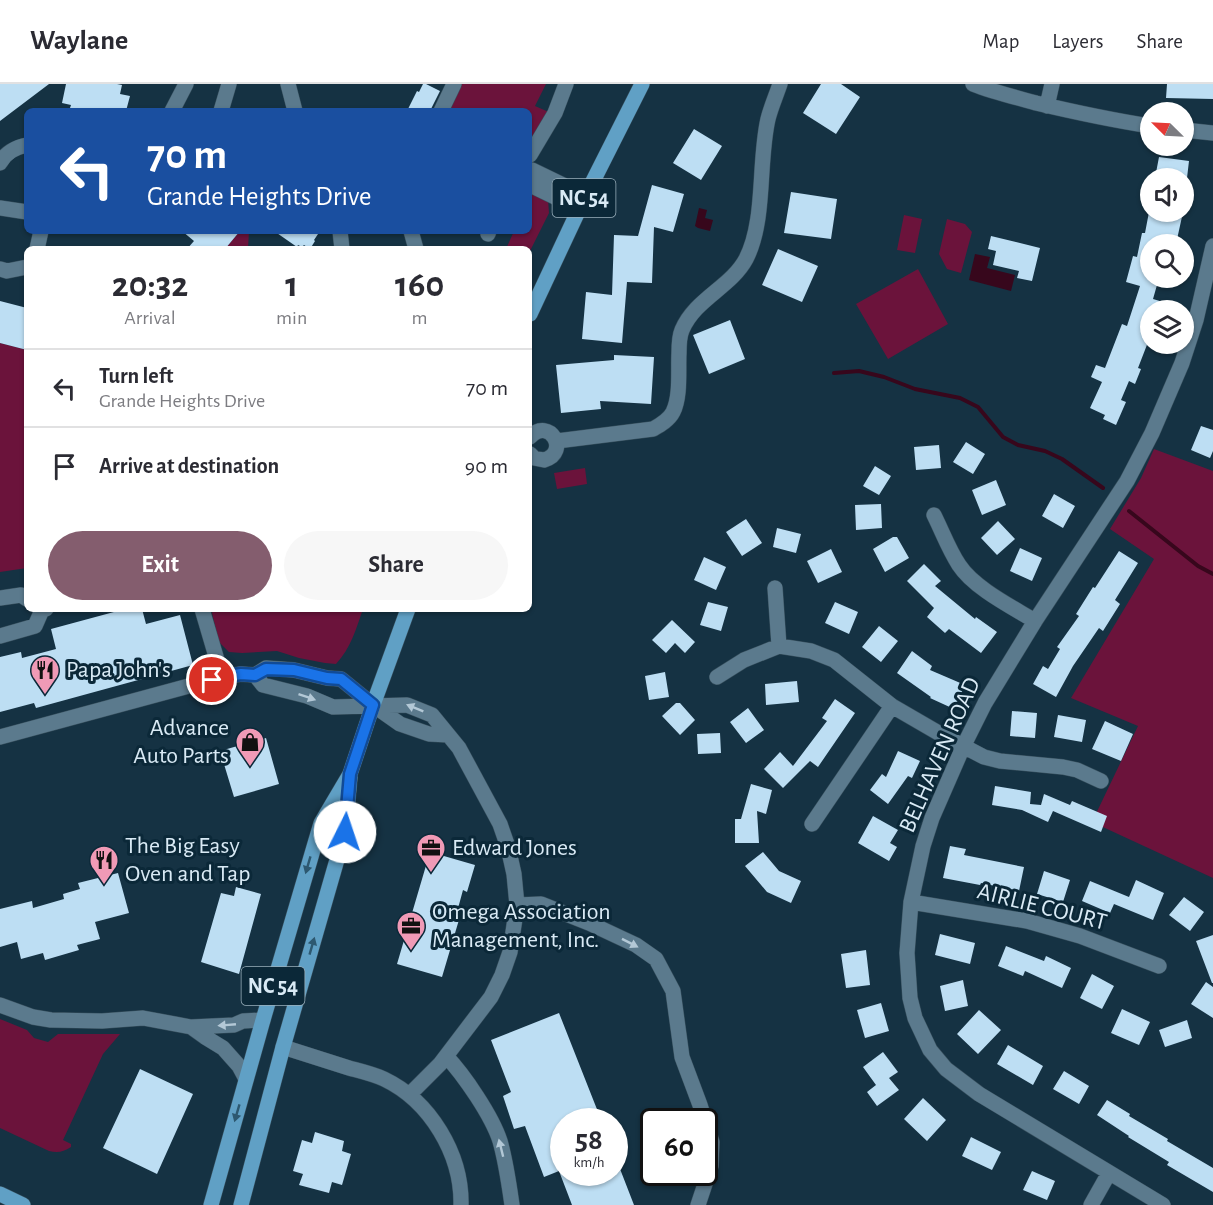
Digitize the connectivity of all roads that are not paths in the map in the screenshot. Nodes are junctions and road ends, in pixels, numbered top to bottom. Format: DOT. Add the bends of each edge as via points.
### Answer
graph roads {
  1 [pos="186,84"];
  2 [pos="229,84"];
  3 [pos="288,84"];
  4 [pos="454,84"];
  5 [pos="566,84"];
  6 [pos="642,84"];
  7 [pos="780,84"];
  8 [pos="973,84"];
  9 [pos="1052,84"];
  10 [pos="1047,105"];
  11 [pos="174,108"];
  12 [pos="222,108"];
  13 [pos="294,108"];
  14 [pos="442,108"];
  15 [pos="1140,125"];
  16 [pos="1194,131"];
  17 [pos="1213,133"];
  18 [pos="24,146"];
  19 [pos="532,152"];
  20 [pos="0,163"];
  21 [pos="532,170"];
  22 [pos="532,186"];
  23 [pos="576,200"];
  24 [pos="0,208"];
  25 [pos="24,212"];
  26 [pos="1213,246"];
  27 [pos="24,268"];
  28 [pos="0,269"];
  29 [pos="532,309"];
  30 [pos="532,434"];
  31 [pos="557,441"];
  32 [pos="532,455"];
  33 [pos="934,515"];
  34 [pos="776,588"];
  35 [pos="24,597"];
  36 [pos="0,598"];
  37 [pos="42,612"];
  38 [pos="203,612"];
  39 [pos="407,612"];
  40 [pos="1035,621"];
  41 [pos="0,636"];
  42 [pos="779,646"];
  43 [pos="255,675"];
  44 [pos="222,677"];
  45 [pos="717,677"];
  46 [pos="373,705"];
  47 [pos="892,706"];
  48 [pos="0,736"];
  49 [pos="963,747"];
  50 [pos="350,774"];
  51 [pos="1101,781"];
  52 [pos="812,824"];
  53 [pos="911,902"];
  54 [pos="517,905"];
  55 [pos="1159,966"];
  56 [pos="0,1005"];
  57 [pos="263,1020"];
  58 [pos="190,1027"];
  59 [pos="283,1047"];
  60 [pos="446,1056"];
  61 [pos="246,1079"];
  62 [pos="410,1094"];
  63 [pos="1109,1173"];
  64 [pos="0,1194"];
  65 [pos="23,1205"];
  66 [pos="211,1205"];
  67 [pos="241,1205"];
  68 [pos="461,1205"];
  69 [pos="512,1205"];
  70 [pos="698,1205"];
  71 [pos="1091,1205"];
  72 [pos="1163,1205"];
  1 -- 11 [label="street"];
  2 -- 12 [label="street"];
  3 -- 13 [label="street"];
  4 -- 14 [label="street"];
  5 -- 19 [label="street" via="555,113"];
  6 -- 23 [label="main road, NC 54"];
  7 -- 31 [label="street" via="769,118 753,241 736,273 700,305 682,330 678,397 673,412 653,429"];
  8 -- 10 [label="street"];
  9 -- 10 [label="street"];
  10 -- 15 [label="street"];
  16 -- 17 [label="street"];
  18 -- 20 [label="street"];
  21 -- 23 [label="street" via="563,185"];
  22 -- 23 [label="street" via="557,198"];
  23 -- 29 [label="main road, NC 54"];
  24 -- 25 [label="street"];
  26 -- 40 [label="street, BELHAVEN ROAD" via="1189,342 1152,434 1127,482"];
  27 -- 28 [label="street"];
  30 -- 31 [label="street" via="542,430"];
  31 -- 32 [label="street" via="556,451 549,459 539,460"];
  33 -- 40 [label="street" via="968,576"];
  34 -- 42 [label="street"];
  35 -- 36 [label="street"];
  37 -- 41 [label="street" via="35,626"];
  38 -- 44 [label="street"];
  39 -- 46 [label="main road, NC 54"];
  40 -- 49 [label="street, BELHAVEN ROAD"];
  42 -- 45 [label="street" via="744,660"];
  42 -- 47 [label="street" via="811,651 834,660"];
  43 -- 44 [label="street"];
  43 -- 46 [label="street, one-way" via="263,685 333,707"];
  43 -- 46 [label="street" via="266,669 294,670 341,679"];
  44 -- 48 [label="street"];
  46 -- 50 [label="main road, NC 54"];
  46 -- 54 [label="street" via="407,705 432,716 459,748 500,824 514,874"];
  47 -- 49 [label="street"];
  47 -- 52 [label="street"];
  49 -- 51 [label="street" via="1000,761 1063,766"];
  49 -- 53 [label="street, BELHAVEN ROAD" via="922,846"];
  50 -- 57 [label="main road, NC 54, one-way" via="321,823"];
  59 -- 50 [label="main road, NC 54, one-way" via="345,832"];
  53 -- 55 [label="street, AIRLIE COURT" via="1027,921"];
  53 -- 63 [label="street, BELHAVEN ROAD" via="907,953 910,998 930,1050 946,1069 979,1094"];
  54 -- 60 [label="street" via="510,952 500,981"];
  54 -- 70 [label="street, one-way" via="541,904 636,945 656,959 673,991 682,1058 712,1142 711,1166"];
  56 -- 58 [label="street" via="51,1020 143,1018"];
  57 -- 58 [label="street, one-way"];
  57 -- 61 [label="main road, NC 54"];
  58 -- 61 [label="street" via="224,1048"];
  59 -- 62 [label="street" via="383,1078"];
  59 -- 67 [label="main road, NC 54"];
  60 -- 62 [label="street"];
  69 -- 60 [label="street, one-way" via="492,1123"];
  61 -- 66 [label="main road, NC 54, one-way"];
  62 -- 68 [label="street" via="438,1127 448,1146 457,1168"];
  63 -- 71 [label="street"];
  63 -- 72 [label="street, BELHAVEN ROAD"];
  64 -- 65 [label="main road"];
}
